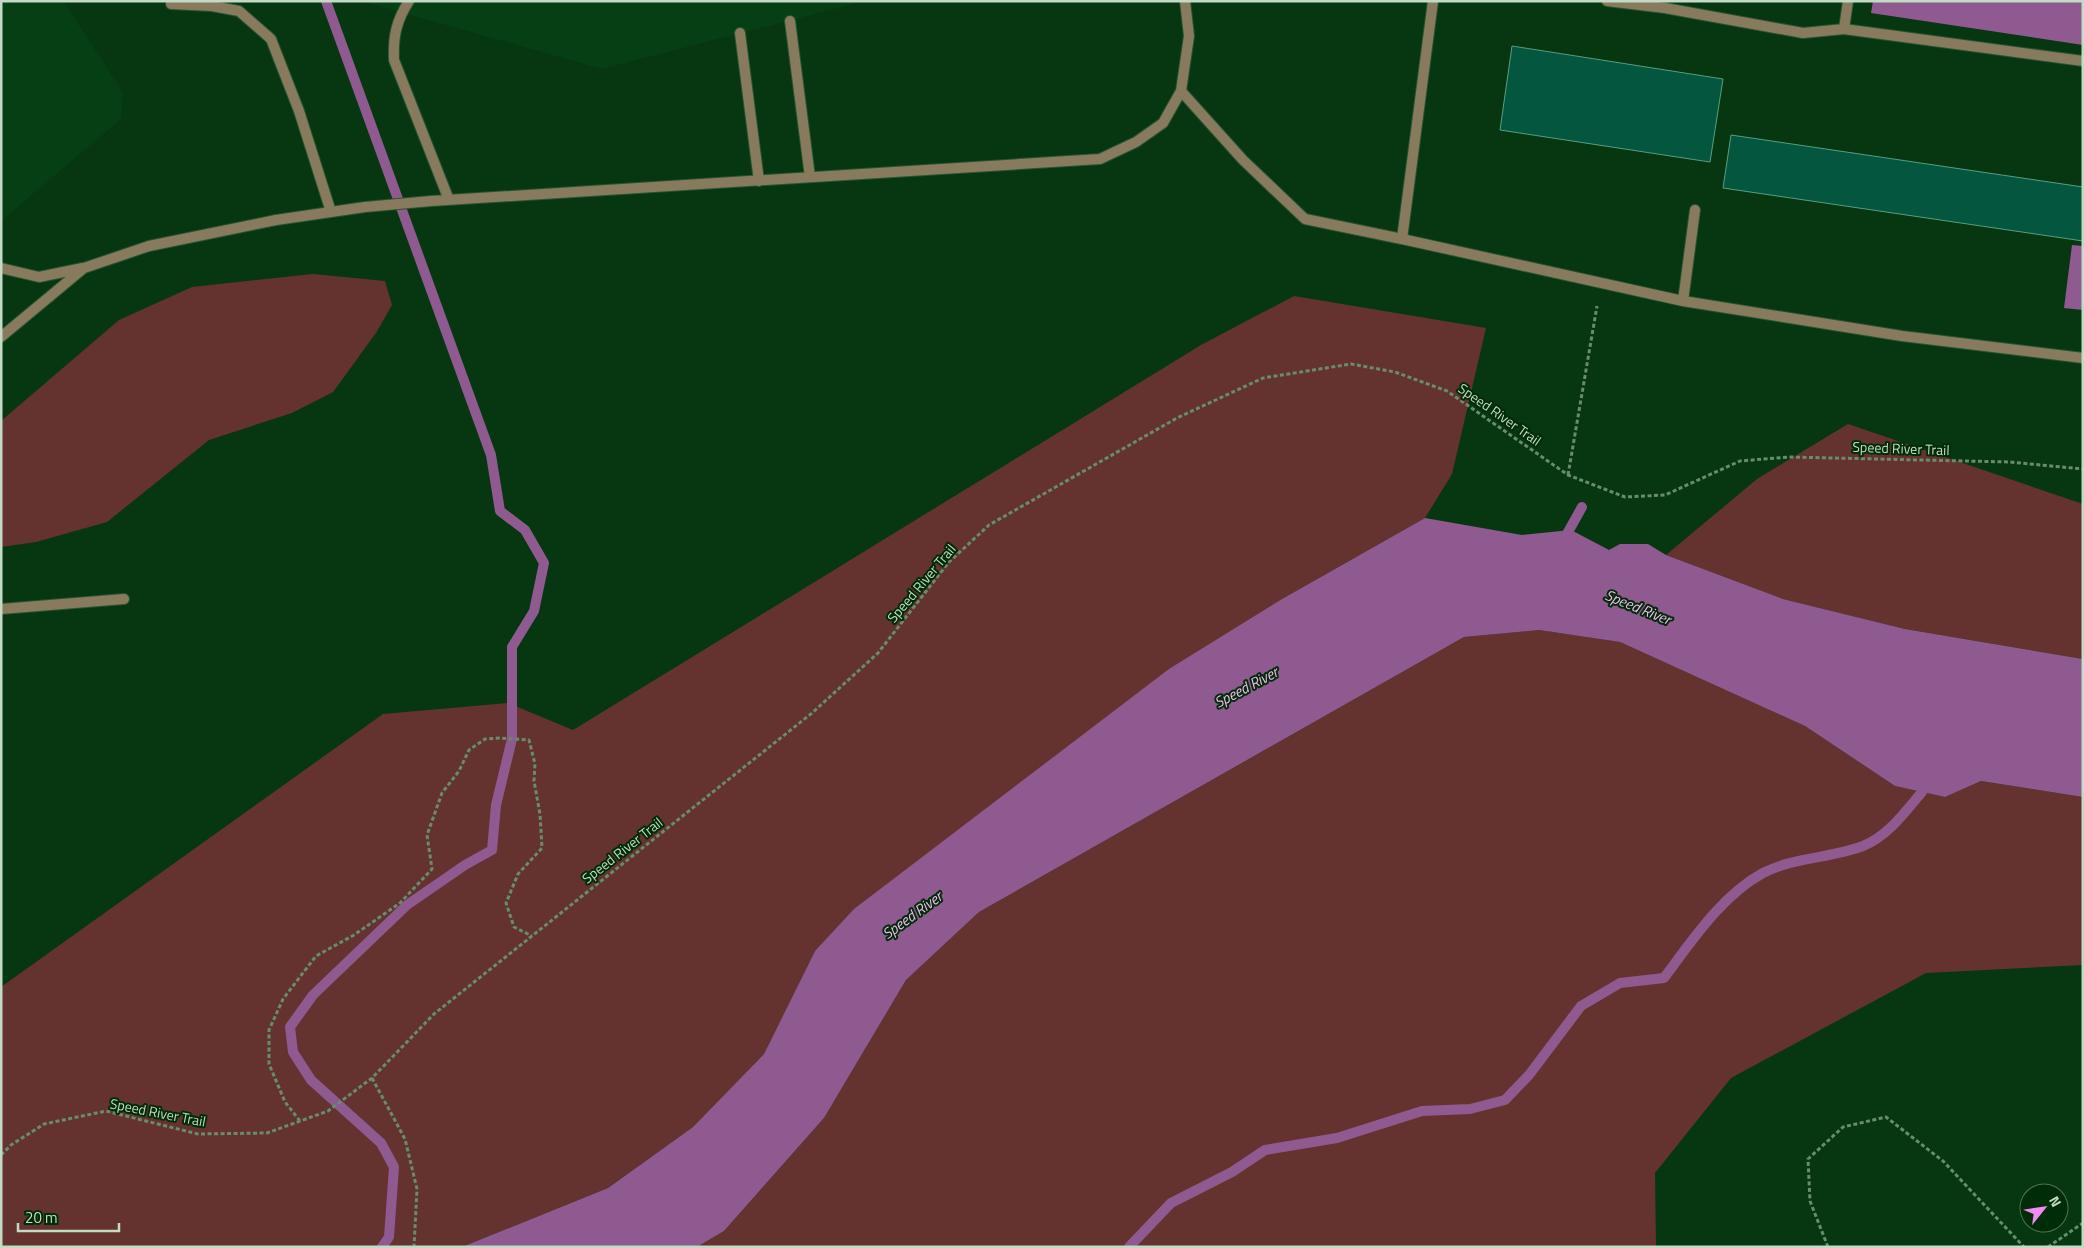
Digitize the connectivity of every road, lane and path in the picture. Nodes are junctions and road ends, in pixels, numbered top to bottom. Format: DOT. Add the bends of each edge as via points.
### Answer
graph roads {
  1 [pos="409,1"];
  2 [pos="1185,1"];
  3 [pos="1433,1"];
  4 [pos="1607,1"];
  5 [pos="1848,1"];
  6 [pos="170,4"];
  7 [pos="790,21"];
  8 [pos="1844,29"];
  9 [pos="740,34"];
  10 [pos="2083,61"];
  11 [pos="1181,92"];
  12 [pos="810,177"];
  13 [pos="759,181"];
  14 [pos="449,200"];
  15 [pos="1695,210"];
  16 [pos="331,212"];
  17 [pos="1402,239"];
  18 [pos="1,268"];
  19 [pos="84,268"];
  20 [pos="1601,283"];
  21 [pos="1683,301"];
  22 [pos="1,337"];
  23 [pos="2083,358"];
  24 [pos="2083,469"];
  25 [pos="1568,475"];
  26 [pos="124,599"];
  27 [pos="1,608"];
  28 [pos="532,936"];
  29 [pos="372,1078"];
  30 [pos="300,1122"];
  31 [pos="1,1154"];
  32 [pos="2083,1223"];
  33 [pos="414,1247"];
  34 [pos="1828,1247"];
  35 [pos="2024,1247"];
  36 [pos="2048,1247"];
  1 -- 14 [label="lane" via="393,39 394,60"];
  2 -- 11 [label="lane" via="1189,36"];
  3 -- 17 [label="lane"];
  4 -- 8 [label="lane" via="1803,33"];
  5 -- 8 [label="lane"];
  6 -- 16 [label="lane" via="239,11 271,39 299,111"];
  7 -- 12 [label="lane"];
  8 -- 10 [label="lane"];
  9 -- 13 [label="lane"];
  11 -- 12 [label="lane" via="1163,123 1136,142 1100,159"];
  11 -- 17 [label="lane" via="1243,160 1305,219"];
  12 -- 13 [label="lane"];
  13 -- 14 [label="lane"];
  14 -- 16 [label="lane"];
  15 -- 21 [label="lane"];
  16 -- 19 [label="lane" via="150,246"];
  17 -- 20 [label="lane"];
  18 -- 19 [label="lane" via="39,277"];
  19 -- 22 [label="lane"];
  20 -- 21 [label="lane"];
  20 -- 25 [label="path"];
  21 -- 23 [label="lane" via="1902,336"];
  24 -- 25 [label="path, Speed River Trail" via="2010,462 1789,457 1740,461 1665,494 1625,496"];
  25 -- 28 [label="path, Speed River Trail" via="1447,391 1395,372 1351,364 1263,378 1177,418 989,525 949,562 878,653 812,713"];
  26 -- 27 [label="lane"];
  28 -- 29 [label="path, Speed River Trail" via="434,1014"];
  28 -- 30 [label="path" via="514,927 506,903 518,874 542,848 535,764 529,740 485,739 469,750 459,771 442,793 427,835 432,869 400,903 354,935 316,956 284,999 269,1030 269,1064 285,1102"];
  29 -- 30 [label="path, Speed River Trail" via="328,1111"];
  29 -- 33 [label="path" via="405,1139 417,1189"];
  30 -- 31 [label="path, Speed River Trail" via="267,1133 198,1134 106,1111 44,1124"];
  32 -- 36 [label="path"];
  34 -- 35 [label="path" via="1810,1201 1808,1159 1843,1127 1886,1117 1943,1161"];
}
